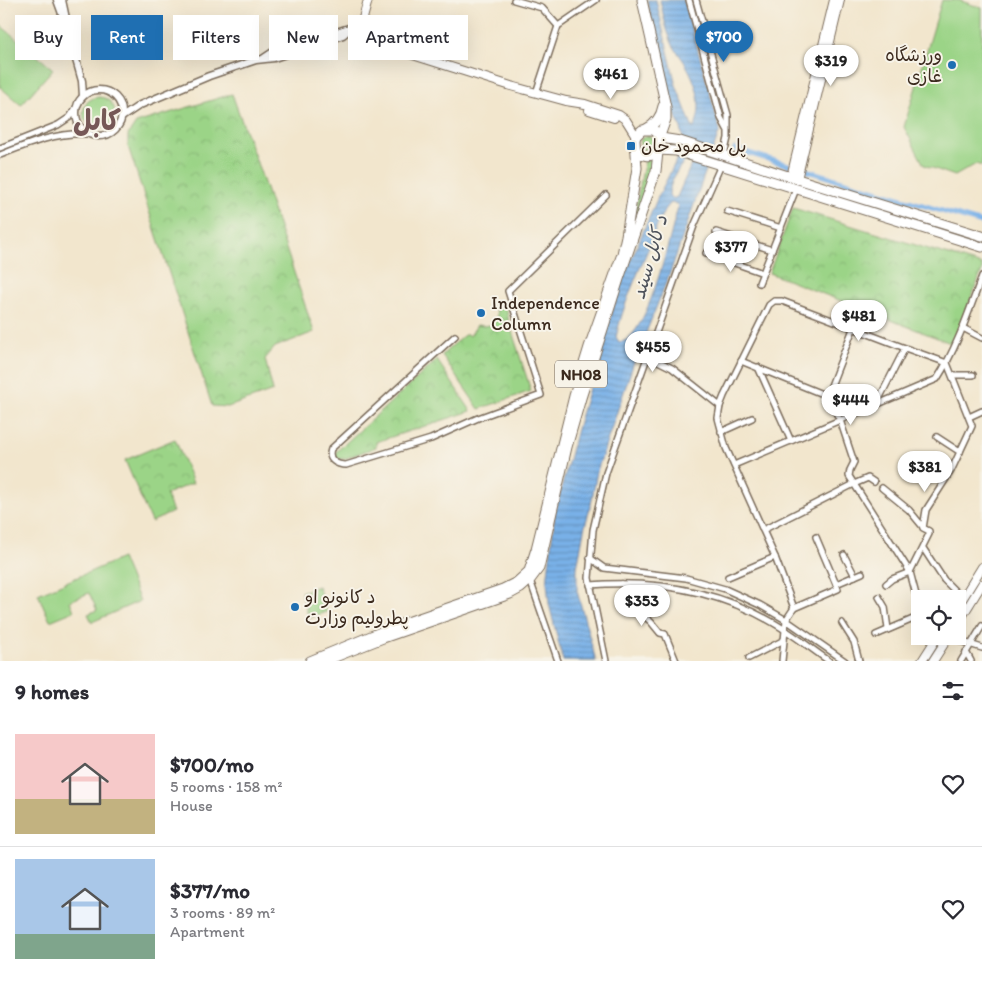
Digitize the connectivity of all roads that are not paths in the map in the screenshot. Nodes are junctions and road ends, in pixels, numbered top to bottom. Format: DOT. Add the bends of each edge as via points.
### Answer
graph roads {
  1 [pos="57,0"];
  2 [pos="62,0"];
  3 [pos="368,0"];
  4 [pos="514,0"];
  5 [pos="596,0"];
  6 [pos="642,0"];
  7 [pos="689,0"];
  8 [pos="696,0"];
  9 [pos="834,0"];
  10 [pos="840,0"];
  11 [pos="62,15"];
  12 [pos="66,15"];
  13 [pos="364,15"];
  14 [pos="558,26"];
  15 [pos="348,28"];
  16 [pos="76,60"];
  17 [pos="430,60"];
  18 [pos="536,93"];
  19 [pos="83,96"];
  20 [pos="662,96"];
  21 [pos="76,108"];
  22 [pos="122,116"];
  23 [pos="646,129"];
  24 [pos="728,130"];
  25 [pos="87,134"];
  26 [pos="660,137"];
  27 [pos="635,141"];
  28 [pos="0,148"];
  29 [pos="659,150"];
  30 [pos="0,155"];
  31 [pos="724,155"];
  32 [pos="721,165"];
  33 [pos="794,178"];
  34 [pos="796,189"];
  35 [pos="606,195"];
  36 [pos="727,211"];
  37 [pos="950,226"];
  38 [pos="781,228"];
  39 [pos="716,232"];
  40 [pos="982,236"];
  41 [pos="952,237"];
  42 [pos="982,246"];
  43 [pos="772,250"];
  44 [pos="706,254"];
  45 [pos="763,273"];
  46 [pos="982,276"];
  47 [pos="760,283"];
  48 [pos="963,328"];
  49 [pos="853,329"];
  50 [pos="456,336"];
  51 [pos="982,338"];
  52 [pos="905,348"];
  53 [pos="648,356"];
  54 [pos="741,361"];
  55 [pos="948,363"];
  56 [pos="758,367"];
  57 [pos="973,374"];
  58 [pos="953,375"];
  59 [pos="827,396"];
  60 [pos="875,405"];
  61 [pos="720,406"];
  62 [pos="982,411"];
  63 [pos="970,417"];
  64 [pos="752,418"];
  65 [pos="840,420"];
  66 [pos="721,432"];
  67 [pos="937,437"];
  68 [pos="791,440"];
  69 [pos="960,452"];
  70 [pos="734,465"];
  71 [pos="874,482"];
  72 [pos="854,484"];
  73 [pos="882,488"];
  74 [pos="923,528"];
  75 [pos="763,530"];
  76 [pos="816,537"];
  77 [pos="923,548"];
  78 [pos="844,555"];
  79 [pos="775,557"];
  80 [pos="590,558"];
  81 [pos="982,567"];
  82 [pos="910,572"];
  83 [pos="862,573"];
  84 [pos="855,576"];
  85 [pos="728,577"];
  86 [pos="530,580"];
  87 [pos="622,583"];
  88 [pos="836,584"];
  89 [pos="886,584"];
  90 [pos="982,584"];
  91 [pos="590,585"];
  92 [pos="915,590"];
  93 [pos="954,590"];
  94 [pos="966,592"];
  95 [pos="879,597"];
  96 [pos="794,608"];
  97 [pos="966,610"];
  98 [pos="786,620"];
  99 [pos="911,620"];
  100 [pos="842,623"];
  101 [pos="982,626"];
  102 [pos="785,630"];
  103 [pos="888,630"];
  104 [pos="876,635"];
  105 [pos="784,640"];
  106 [pos="966,643"];
  107 [pos="932,645"];
  108 [pos="943,645"];
  109 [pos="970,645"];
  110 [pos="982,648"];
  111 [pos="966,652"];
  112 [pos="749,658"];
  113 [pos="310,661"];
  114 [pos="325,661"];
  115 [pos="558,661"];
  116 [pos="606,661"];
  117 [pos="676,661"];
  118 [pos="782,661"];
  119 [pos="829,661"];
  120 [pos="845,661"];
  121 [pos="859,661"];
  122 [pos="922,661"];
  123 [pos="933,661"];
  124 [pos="961,661"];
  125 [pos="971,661"];
  1 -- 11 [label="street"];
  2 -- 12 [label="street"];
  3 -- 13 [label="main road"];
  4 -- 14 [label="street" via="544,9"];
  5 -- 14 [label="street"];
  6 -- 20 [label="main road"];
  7 -- 24 [label="street" via="721,118"];
  8 -- 24 [label="street" via="728,116"];
  9 -- 33 [label="main road"];
  10 -- 33 [label="main road"];
  14 -- 18 [label="street"];
  15 -- 22 [label="street" via="209,76"];
  16 -- 19 [label="street"];
  17 -- 18 [label="main road"];
  18 -- 27 [label="main road" via="622,116"];
  19 -- 21 [label="street"];
  19 -- 22 [label="street" via="93,90 104,90 119,102"];
  20 -- 23 [label="main road" via="659,117"];
  20 -- 26 [label="main road" via="666,119"];
  21 -- 25 [label="street" via="76,118"];
  21 -- 28 [label="street" via="70,118 58,125"];
  22 -- 25 [label="street" via="116,129 107,135 96,137"];
  23 -- 26 [label="main road" via="654,130"];
  23 -- 27 [label="main road"];
  24 -- 31 [label="street"];
  25 -- 30 [label="street" via="56,135"];
  26 -- 29 [label="main road, NH08"];
  26 -- 31 [label="main road"];
  27 -- 29 [label="main road" via="638,152 646,156"];
  27 -- 113 [label="main road, NH08" via="637,168 622,254 574,396 546,516 528,571 503,589"];
  29 -- 32 [label="main road" via="676,151"];
  29 -- 86 [label="main road, NH08" via="656,171 581,398 539,568"];
  31 -- 33 [label="main road"];
  32 -- 34 [label="main road"];
  32 -- 53 [label="street" via="694,226"];
  33 -- 37 [label="main road"];
  34 -- 38 [label="street"];
  34 -- 41 [label="main road"];
  35 -- 50 [label="street" via="508,291 541,395 431,439 346,465 338,465 331,459 331,449"];
  36 -- 38 [label="street"];
  37 -- 40 [label="main road"];
  37 -- 41 [label="main road"];
  38 -- 43 [label="street"];
  39 -- 43 [label="street"];
  41 -- 42 [label="main road"];
  43 -- 45 [label="street"];
  44 -- 45 [label="street"];
  45 -- 47 [label="street"];
  46 -- 48 [label="street"];
  48 -- 51 [label="street"];
  48 -- 55 [label="street"];
  49 -- 52 [label="street"];
  49 -- 54 [label="street" via="782,301 774,301"];
  49 -- 59 [label="street"];
  52 -- 55 [label="street"];
  52 -- 60 [label="street"];
  53 -- 61 [label="street" via="672,368"];
  53 -- 80 [label="street" via="610,459 593,530"];
  54 -- 56 [label="street"];
  54 -- 61 [label="street"];
  55 -- 58 [label="street"];
  55 -- 60 [label="street" via="937,379"];
  56 -- 59 [label="street"];
  56 -- 68 [label="street"];
  57 -- 58 [label="street"];
  58 -- 63 [label="street"];
  59 -- 65 [label="street"];
  60 -- 65 [label="street"];
  61 -- 66 [label="street"];
  62 -- 63 [label="street"];
  63 -- 69 [label="street" via="972,426"];
  64 -- 66 [label="street"];
  65 -- 68 [label="street"];
  65 -- 72 [label="street" via="854,462 849,473"];
  66 -- 70 [label="street"];
  67 -- 69 [label="street"];
  68 -- 70 [label="street"];
  69 -- 74 [label="street" via="926,510"];
  70 -- 75 [label="street"];
  71 -- 72 [label="street" via="868,478"];
  72 -- 75 [label="street"];
  72 -- 82 [label="street"];
  73 -- 74 [label="street" via="909,510"];
  74 -- 77 [label="street" via="929,534"];
  75 -- 79 [label="street"];
  76 -- 88 [label="street"];
  77 -- 82 [label="street"];
  77 -- 93 [label="street"];
  78 -- 84 [label="street"];
  79 -- 85 [label="street"];
  79 -- 96 [label="street"];
  80 -- 91 [label="street"];
  80 -- 98 [label="street" via="604,568 686,578 725,589"];
  81 -- 94 [label="main road"];
  82 -- 89 [label="street"];
  82 -- 92 [label="street"];
  83 -- 84 [label="street"];
  84 -- 88 [label="street"];
  86 -- 114 [label="main road, NH08" via="510,594"];
  86 -- 115 [label="street"];
  87 -- 91 [label="street"];
  87 -- 102 [label="street" via="679,587 699,592 740,606"];
  87 -- 117 [label="street" via="634,607 660,633 665,634"];
  88 -- 96 [label="street" via="838,589"];
  90 -- 97 [label="main road"];
  91 -- 116 [label="street"];
  95 -- 103 [label="street" via="885,607"];
  96 -- 98 [label="street"];
  98 -- 102 [label="street"];
  98 -- 120 [label="street"];
  99 -- 103 [label="street"];
  100 -- 121 [label="street" via="854,642"];
  101 -- 109 [label="street"];
  102 -- 105 [label="street"];
  102 -- 119 [label="street"];
  103 -- 104 [label="street"];
  105 -- 112 [label="street"];
  105 -- 118 [label="street"];
  106 -- 109 [label="street"];
  107 -- 122 [label="main road"];
  108 -- 123 [label="main road"];
  109 -- 110 [label="street"];
  109 -- 111 [label="street"];
  111 -- 124 [label="street"];
  111 -- 125 [label="street"];
}
